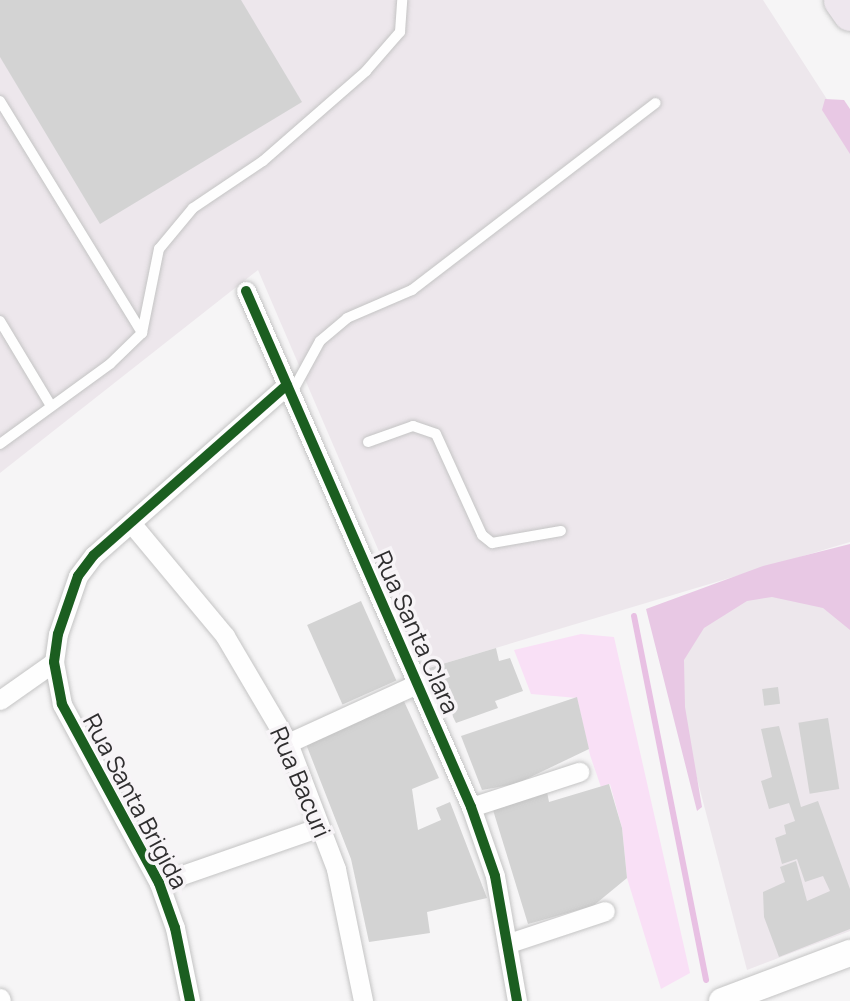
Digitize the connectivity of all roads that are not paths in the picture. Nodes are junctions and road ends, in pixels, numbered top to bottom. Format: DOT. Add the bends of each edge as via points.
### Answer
graph roads {
  1 [pos="402,0"];
  2 [pos="841,0"];
  3 [pos="850,13"];
  4 [pos="0,101"];
  5 [pos="656,103"];
  6 [pos="246,291"];
  7 [pos="0,321"];
  8 [pos="142,333"];
  9 [pos="289,390"];
  10 [pos="51,406"];
  11 [pos="368,442"];
  12 [pos="0,444"];
  13 [pos="131,523"];
  14 [pos="561,531"];
  15 [pos="54,663"];
  16 [pos="417,684"];
  17 [pos="0,700"];
  18 [pos="288,743"];
  19 [pos="579,772"];
  20 [pos="471,807"];
  21 [pos="320,827"];
  22 [pos="159,883"];
  23 [pos="605,911"];
  24 [pos="509,943"];
  25 [pos="850,953"];
  26 [pos="190,1001"];
  27 [pos="363,1001"];
  28 [pos="517,1001"];
  29 [pos="722,1001"];
  1 -- 8 [label="lane" via="400,32 366,71 263,161 193,208 159,249"];
  2 -- 3 [label="highway"];
  4 -- 8 [label="lane"];
  5 -- 9 [label="lane" via="412,290 347,318 320,341"];
  6 -- 9 [label="street, Rua Santa Clara"];
  7 -- 10 [label="lane"];
  8 -- 10 [label="lane" via="110,364"];
  9 -- 13 [label="street"];
  9 -- 16 [label="street, Rua Santa Clara"];
  10 -- 12 [label="lane"];
  11 -- 14 [label="lane" via="414,426 436,434 482,535 492,543"];
  13 -- 15 [label="street" via="94,555 78,576 64,613"];
  13 -- 18 [label="street, Rua Bacuri" via="225,636"];
  15 -- 17 [label="street"];
  15 -- 22 [label="street, Rua Santa Brigida" via="71,723"];
  16 -- 18 [label="street"];
  16 -- 20 [label="street, Rua Santa Clara"];
  18 -- 21 [label="street, Rua Bacuri"];
  19 -- 20 [label="street"];
  20 -- 24 [label="street, Rua Santa Clara" via="495,876"];
  21 -- 22 [label="street"];
  21 -- 27 [label="street, Rua Bacuri" via="348,913"];
  22 -- 26 [label="street, Rua Santa Brigida" via="175,928"];
  23 -- 24 [label="street"];
  24 -- 28 [label="street, Rua Santa Clara"];
  25 -- 29 [label="street"];
}
